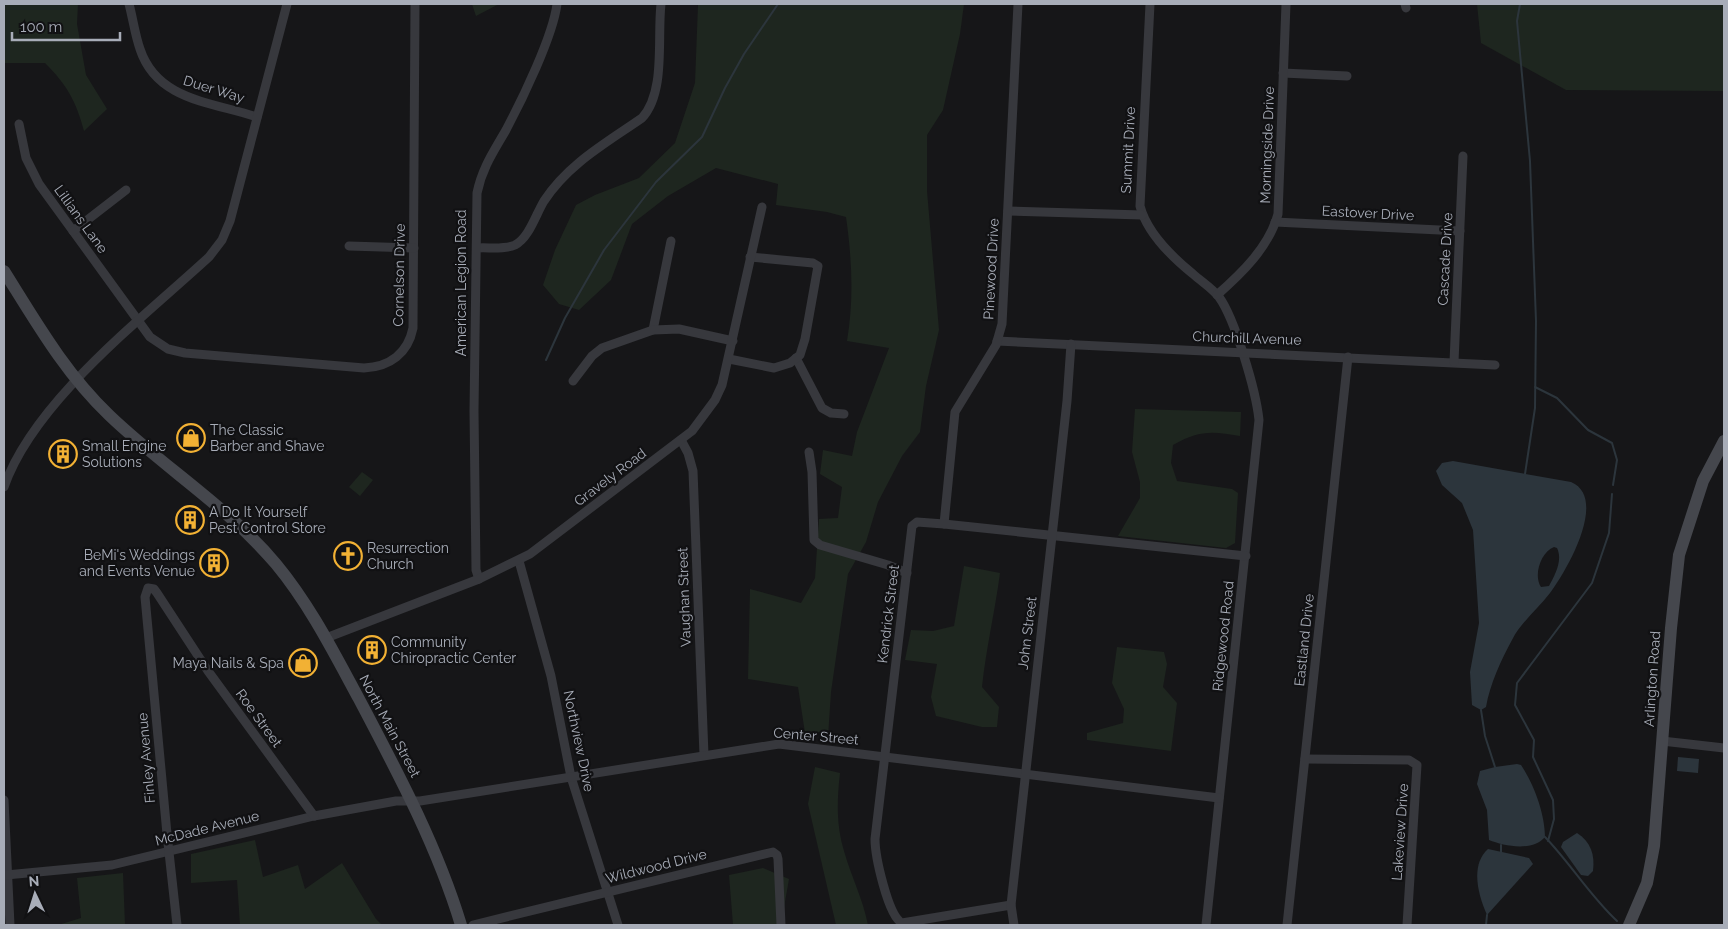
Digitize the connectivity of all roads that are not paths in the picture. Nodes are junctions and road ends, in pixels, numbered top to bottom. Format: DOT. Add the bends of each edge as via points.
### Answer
graph roads {
  1 [pos="129,4"];
  2 [pos="287,4"];
  3 [pos="415,4"];
  4 [pos="557,4"];
  5 [pos="661,4"];
  6 [pos="1018,4"];
  7 [pos="1150,4"];
  8 [pos="1286,4"];
  9 [pos="1283,73"];
  10 [pos="1347,76"];
  11 [pos="257,117"];
  12 [pos="19,124"];
  13 [pos="1463,156"];
  14 [pos="126,190"];
  15 [pos="762,207"];
  16 [pos="1008,211"];
  17 [pos="1142,215"];
  18 [pos="1275,222"];
  19 [pos="73,231"];
  20 [pos="1460,232"];
  21 [pos="671,241"];
  22 [pos="349,246"];
  23 [pos="414,248"];
  24 [pos="477,248"];
  25 [pos="750,258"];
  26 [pos="4,271"];
  27 [pos="1217,295"];
  28 [pos="138,321"];
  29 [pos="653,330"];
  30 [pos="998,341"];
  31 [pos="733,342"];
  32 [pos="1070,344"];
  33 [pos="1242,352"];
  34 [pos="1348,357"];
  35 [pos="796,358"];
  36 [pos="729,359"];
  37 [pos="1454,362"];
  38 [pos="1495,365"];
  39 [pos="76,380"];
  40 [pos="573,381"];
  41 [pos="844,414"];
  42 [pos="681,440"];
  43 [pos="1724,441"];
  44 [pos="809,452"];
  45 [pos="4,487"];
  46 [pos="944,524"];
  47 [pos="1053,535"];
  48 [pos="1246,556"];
  49 [pos="519,561"];
  50 [pos="907,573"];
  51 [pos="479,579"];
  52 [pos="148,588"];
  53 [pos="326,638"];
  54 [pos="1662,741"];
  55 [pos="1724,748"];
  56 [pos="704,755"];
  57 [pos="886,757"];
  58 [pos="1305,759"];
  59 [pos="1025,774"];
  60 [pos="571,777"];
  61 [pos="1219,798"];
  62 [pos="4,800"];
  63 [pos="412,800"];
  64 [pos="314,816"];
  65 [pos="169,851"];
  66 [pos="6,875"];
  67 [pos="609,892"];
  68 [pos="1011,905"];
  69 [pos="10,925"];
  70 [pos="177,925"];
  71 [pos="461,925"];
  72 [pos="473,925"];
  73 [pos="618,925"];
  74 [pos="781,925"];
  75 [pos="1014,925"];
  76 [pos="1206,925"];
  77 [pos="1287,925"];
  78 [pos="1407,925"];
  79 [pos="1629,925"];
  1 -- 11 [label="street, Duer Way" via="144,59 164,85 184,97"];
  2 -- 11 [label="street"];
  3 -- 23 [label="street, Cornelson Drive"];
  4 -- 24 [label="street, American Legion Road" via="550,32 517,108 481,174 476,202"];
  5 -- 24 [label="street" via="657,89 649,110 559,180 516,245"];
  6 -- 16 [label="street, Pinewood Drive"];
  7 -- 17 [label="street, Summit Drive" via="1139,198"];
  8 -- 9 [label="street, Morningside Drive"];
  9 -- 10 [label="street"];
  9 -- 18 [label="street, Morningside Drive" via="1279,205"];
  11 -- 28 [label="street" via="222,240"];
  12 -- 19 [label="street, Lillians Lane" via="31,170"];
  13 -- 20 [label="street, Cascade Drive"];
  14 -- 19 [label="street"];
  15 -- 25 [label="street, Gravely Road"];
  16 -- 17 [label="street"];
  16 -- 30 [label="street, Pinewood Drive" via="1002,324"];
  17 -- 27 [label="street, Summit Drive" via="1176,258"];
  18 -- 20 [label="street, Eastover Drive"];
  18 -- 27 [label="street, Morningside Drive" via="1247,267"];
  19 -- 28 [label="street, Lillians Lane"];
  20 -- 37 [label="street, Cascade Drive"];
  21 -- 29 [label="street"];
  22 -- 23 [label="street"];
  23 -- 28 [label="street, Cornelson Drive" via="412,334 400,355 380,366 364,368 180,352 152,340"];
  24 -- 51 [label="street, American Legion Road" via="474,410 476,570"];
  25 -- 31 [label="street, Gravely Road"];
  25 -- 35 [label="street" via="818,266 805,339"];
  26 -- 39 [label="main road, North Main Street"];
  27 -- 33 [label="street, Summit Drive"];
  28 -- 39 [label="street"];
  29 -- 31 [label="street" via="679,329"];
  29 -- 40 [label="street" via="602,348"];
  30 -- 32 [label="street, Churchill Avenue"];
  30 -- 46 [label="street, Pinewood Drive" via="955,412"];
  31 -- 36 [label="street, Gravely Road"];
  32 -- 33 [label="street, Churchill Avenue"];
  32 -- 47 [label="street, John Street"];
  33 -- 34 [label="street, Churchill Avenue"];
  33 -- 48 [label="street, Ridgewood Road" via="1256,399 1259,430"];
  34 -- 37 [label="street, Churchill Avenue"];
  34 -- 58 [label="street, Eastland Drive"];
  35 -- 36 [label="street" via="790,364 774,368"];
  35 -- 41 [label="street" via="822,408"];
  36 -- 42 [label="street, Gravely Road" via="715,400 692,431"];
  37 -- 38 [label="street, Churchill Avenue"];
  39 -- 45 [label="street" via="20,452"];
  39 -- 53 [label="main road, North Main Street" via="123,428 250,536 294,587"];
  42 -- 49 [label="street, Gravely Road"];
  42 -- 56 [label="street, Vaughan Street" via="692,472"];
  43 -- 54 [label="main road, Arlington Road" via="1703,481 1679,555"];
  44 -- 50 [label="street" via="814,540 820,545"];
  46 -- 47 [label="street, Kendrick Street"];
  46 -- 50 [label="street, Kendrick Street" via="920,522 912,526"];
  47 -- 48 [label="street, Kendrick Street"];
  47 -- 59 [label="street, John Street"];
  48 -- 61 [label="street, Ridgewood Road"];
  49 -- 51 [label="street, Gravely Road"];
  49 -- 60 [label="street, Northview Drive" via="551,676"];
  50 -- 57 [label="street, Kendrick Street"];
  51 -- 53 [label="street, Gravely Road"];
  52 -- 64 [label="street, Roe Street" via="157,593 208,671"];
  52 -- 65 [label="street, Finley Avenue" via="145,597"];
  53 -- 63 [label="main road, North Main Street"];
  54 -- 55 [label="street"];
  54 -- 79 [label="main road, Arlington Road" via="1651,865"];
  56 -- 57 [label="street, Center Street" via="779,744"];
  56 -- 60 [label="street, Center Street"];
  57 -- 59 [label="street, Center Street"];
  57 -- 68 [label="street, Kendrick Street" via="875,848 897,920 908,924"];
  58 -- 77 [label="street, Eastland Drive"];
  58 -- 78 [label="street, Lakeview Drive" via="1409,760 1417,766"];
  59 -- 61 [label="street, Center Street"];
  59 -- 68 [label="street, John Street"];
  60 -- 63 [label="street, Center Street"];
  60 -- 67 [label="street, Northview Drive"];
  61 -- 76 [label="street, Ridgewood Road"];
  62 -- 66 [label="street"];
  63 -- 64 [label="street, McDade Avenue"];
  63 -- 71 [label="main road, North Main Street" via="441,866"];
  64 -- 65 [label="street, McDade Avenue"];
  65 -- 66 [label="street, McDade Avenue" via="112,865"];
  65 -- 70 [label="street, Finley Avenue"];
  66 -- 69 [label="street"];
  67 -- 72 [label="street, Wildwood Drive"];
  67 -- 73 [label="street, Northview Drive"];
  67 -- 74 [label="street, Wildwood Drive" via="773,852 778,859"];
  68 -- 75 [label="street, John Street"];
}
